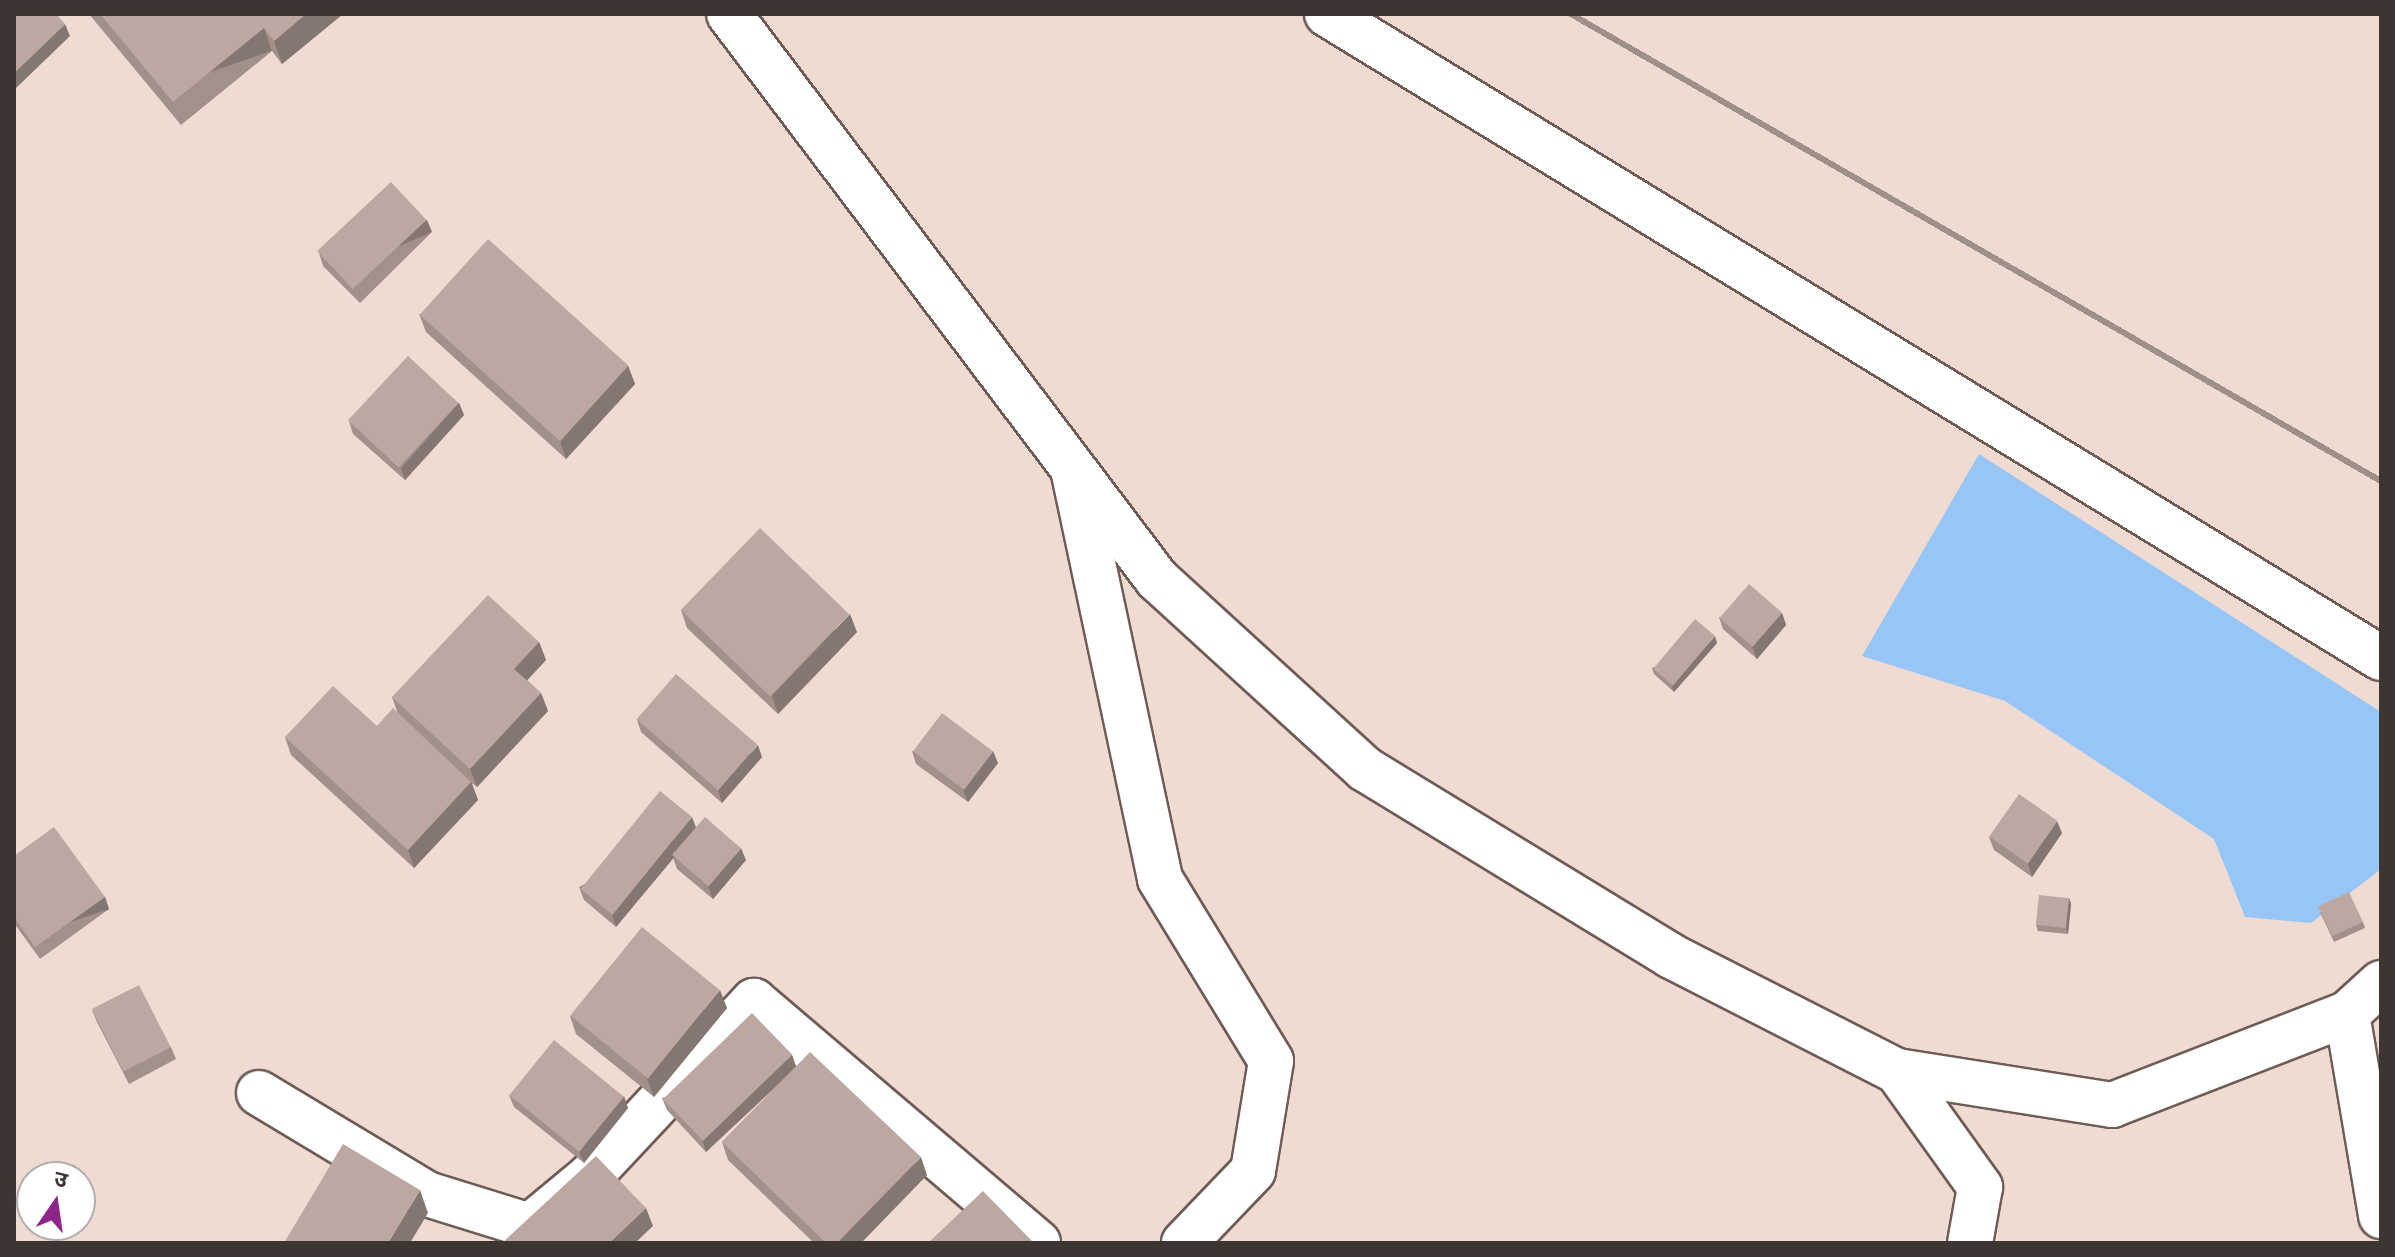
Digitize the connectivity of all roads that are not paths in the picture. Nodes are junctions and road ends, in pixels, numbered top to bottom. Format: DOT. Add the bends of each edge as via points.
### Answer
graph roads {
  1 [pos="729,14"];
  2 [pos="1327,14"];
  3 [pos="1073,469"];
  4 [pos="2381,658"];
  5 [pos="2381,983"];
  6 [pos="2347,1014"];
  7 [pos="1897,1071"];
  8 [pos="2371,1085"];
  9 [pos="259,1093"];
  10 [pos="2381,1216"];
  11 [pos="1038,1243"];
  12 [pos="1184,1243"];
  13 [pos="1970,1243"];
  1 -- 3 [label="street"];
  2 -- 4 [label="street"];
  3 -- 7 [label="street" via="1157,579 1365,769 1671,956"];
  3 -- 12 [label="street" via="1160,879 1271,1061 1253,1171"];
  5 -- 6 [label="street"];
  6 -- 7 [label="street" via="2112,1105"];
  6 -- 8 [label="street"];
  7 -- 13 [label="street" via="1980,1187"];
  8 -- 10 [label="street"];
  9 -- 11 [label="street" via="427,1194 530,1226 590,1176 754,1001"];
}
